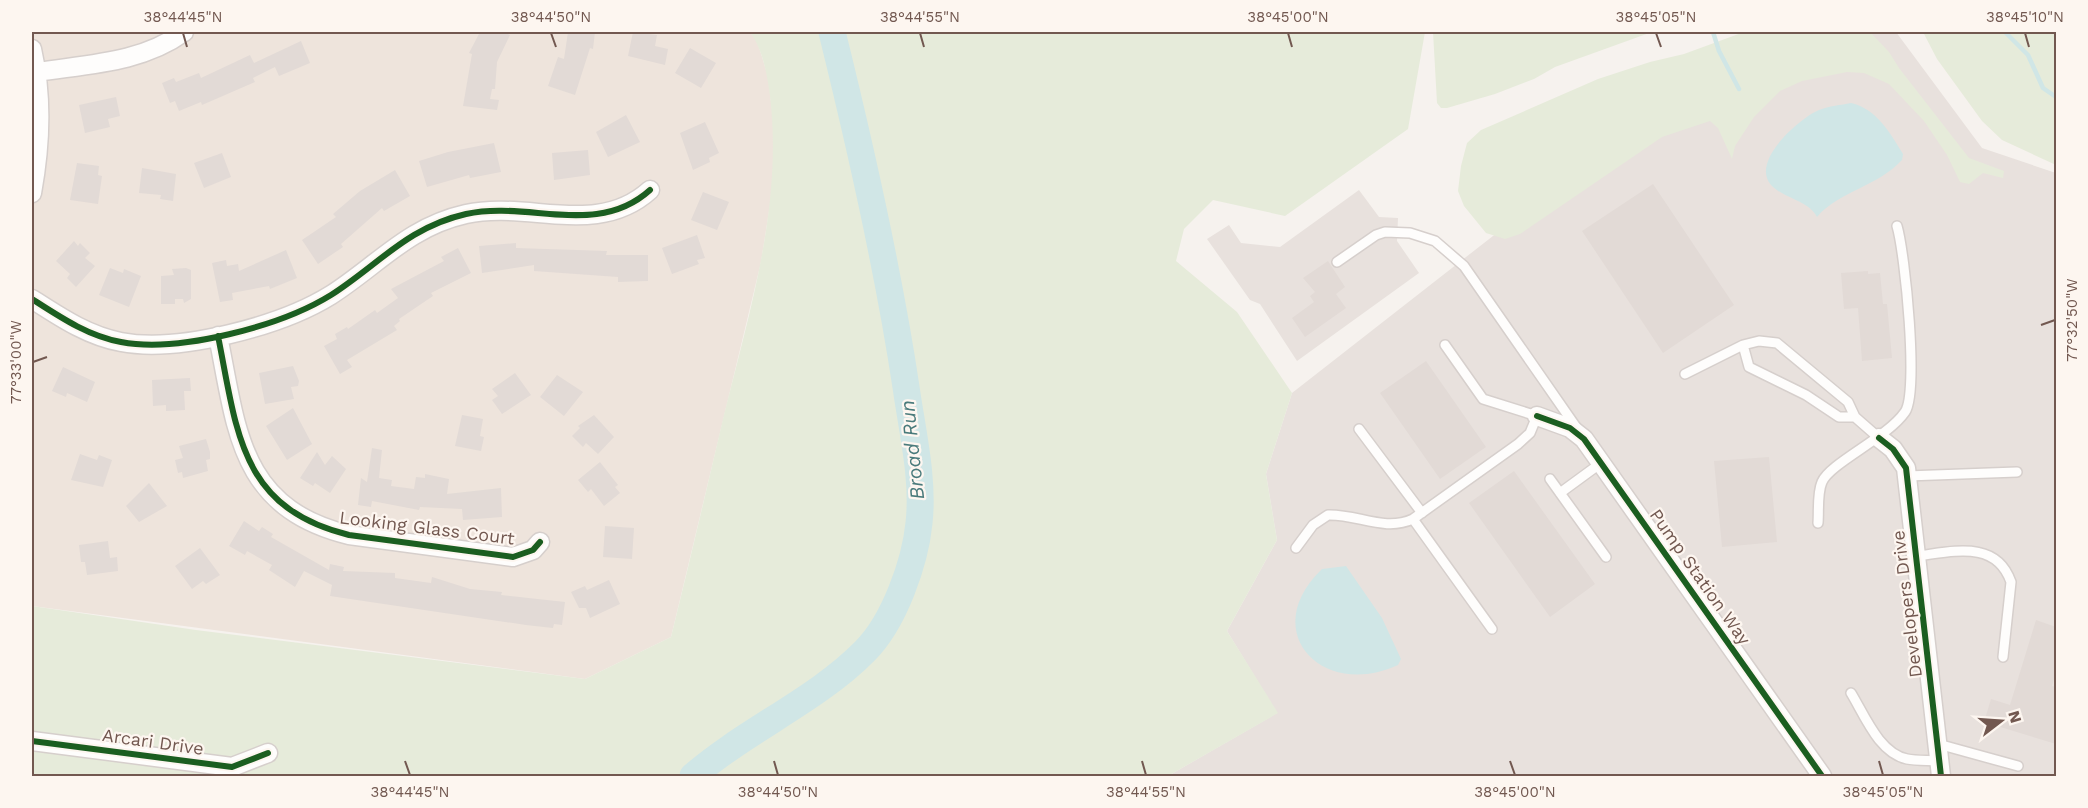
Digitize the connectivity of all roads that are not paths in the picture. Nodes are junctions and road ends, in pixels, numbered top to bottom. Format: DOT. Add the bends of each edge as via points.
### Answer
graph roads {
  1 [pos="184,32"];
  2 [pos="32,49"];
  3 [pos="37,72"];
  4 [pos="650,190"];
  5 [pos="32,193"];
  6 [pos="1897,226"];
  7 [pos="1337,262"];
  8 [pos="32,299"];
  9 [pos="218,336"];
  10 [pos="1445,345"];
  11 [pos="1743,345"];
  12 [pos="1685,374"];
  13 [pos="1537,416"];
  14 [pos="1855,417"];
  15 [pos="1359,429"];
  16 [pos="1879,438"];
  17 [pos="1584,439"];
  18 [pos="1601,463"];
  19 [pos="2017,472"];
  20 [pos="1907,476"];
  21 [pos="1550,479"];
  22 [pos="1560,493"];
  23 [pos="1418,516"];
  24 [pos="1818,523"];
  25 [pos="540,542"];
  26 [pos="1296,548"];
  27 [pos="1916,556"];
  28 [pos="1606,557"];
  29 [pos="1492,629"];
  30 [pos="2003,657"];
  31 [pos="1851,693"];
  32 [pos="32,741"];
  33 [pos="268,753"];
  34 [pos="1940,761"];
  35 [pos="2018,766"];
  36 [pos="1822,777"];
  1 -- 3 [label="street" via="140,56"];
  2 -- 3 [label="street"];
  3 -- 5 [label="street" via="40,136"];
  4 -- 9 [label="street" via="626,207 595,216 484,211 439,222 394,246 356,278 311,306 280,320"];
  6 -- 16 [label="lane" via="1906,276 1910,402"];
  7 -- 17 [label="lane" via="1385,232 1410,233 1435,241 1464,267"];
  8 -- 9 [label="street" via="72,324 120,342 151,346"];
  9 -- 25 [label="street, Looking Glass Court" via="239,441 257,476 287,509 306,521 349,535 513,557 523,555"];
  10 -- 13 [label="lane" via="1484,399"];
  11 -- 12 [label="lane"];
  11 -- 14 [label="lane" via="1749,367 1806,395 1839,417"];
  11 -- 14 [label="lane" via="1759,341 1777,343 1848,402"];
  13 -- 17 [label="street, Pump Station Way" via="1570,428"];
  13 -- 23 [label="lane" via="1530,433 1518,444"];
  14 -- 16 [label="lane"];
  15 -- 23 [label="lane"];
  16 -- 20 [label="street, Developers Drive" via="1900,457"];
  16 -- 24 [label="lane" via="1833,468 1822,483"];
  17 -- 18 [label="street, Pump Station Way"];
  18 -- 22 [label="lane"];
  18 -- 36 [label="street, Pump Station Way"];
  19 -- 20 [label="lane"];
  20 -- 27 [label="street, Developers Drive"];
  21 -- 22 [label="lane"];
  22 -- 28 [label="lane"];
  23 -- 26 [label="lane" via="1394,525 1329,515 1313,525"];
  23 -- 29 [label="lane"];
  27 -- 30 [label="lane" via="1980,551 1995,557 2007,570 2011,582"];
  27 -- 34 [label="street, Developers Drive"];
  31 -- 34 [label="lane" via="1884,746 1894,755"];
  32 -- 33 [label="street, Arcari Drive" via="232,767"];
  34 -- 35 [label="lane"];
}
